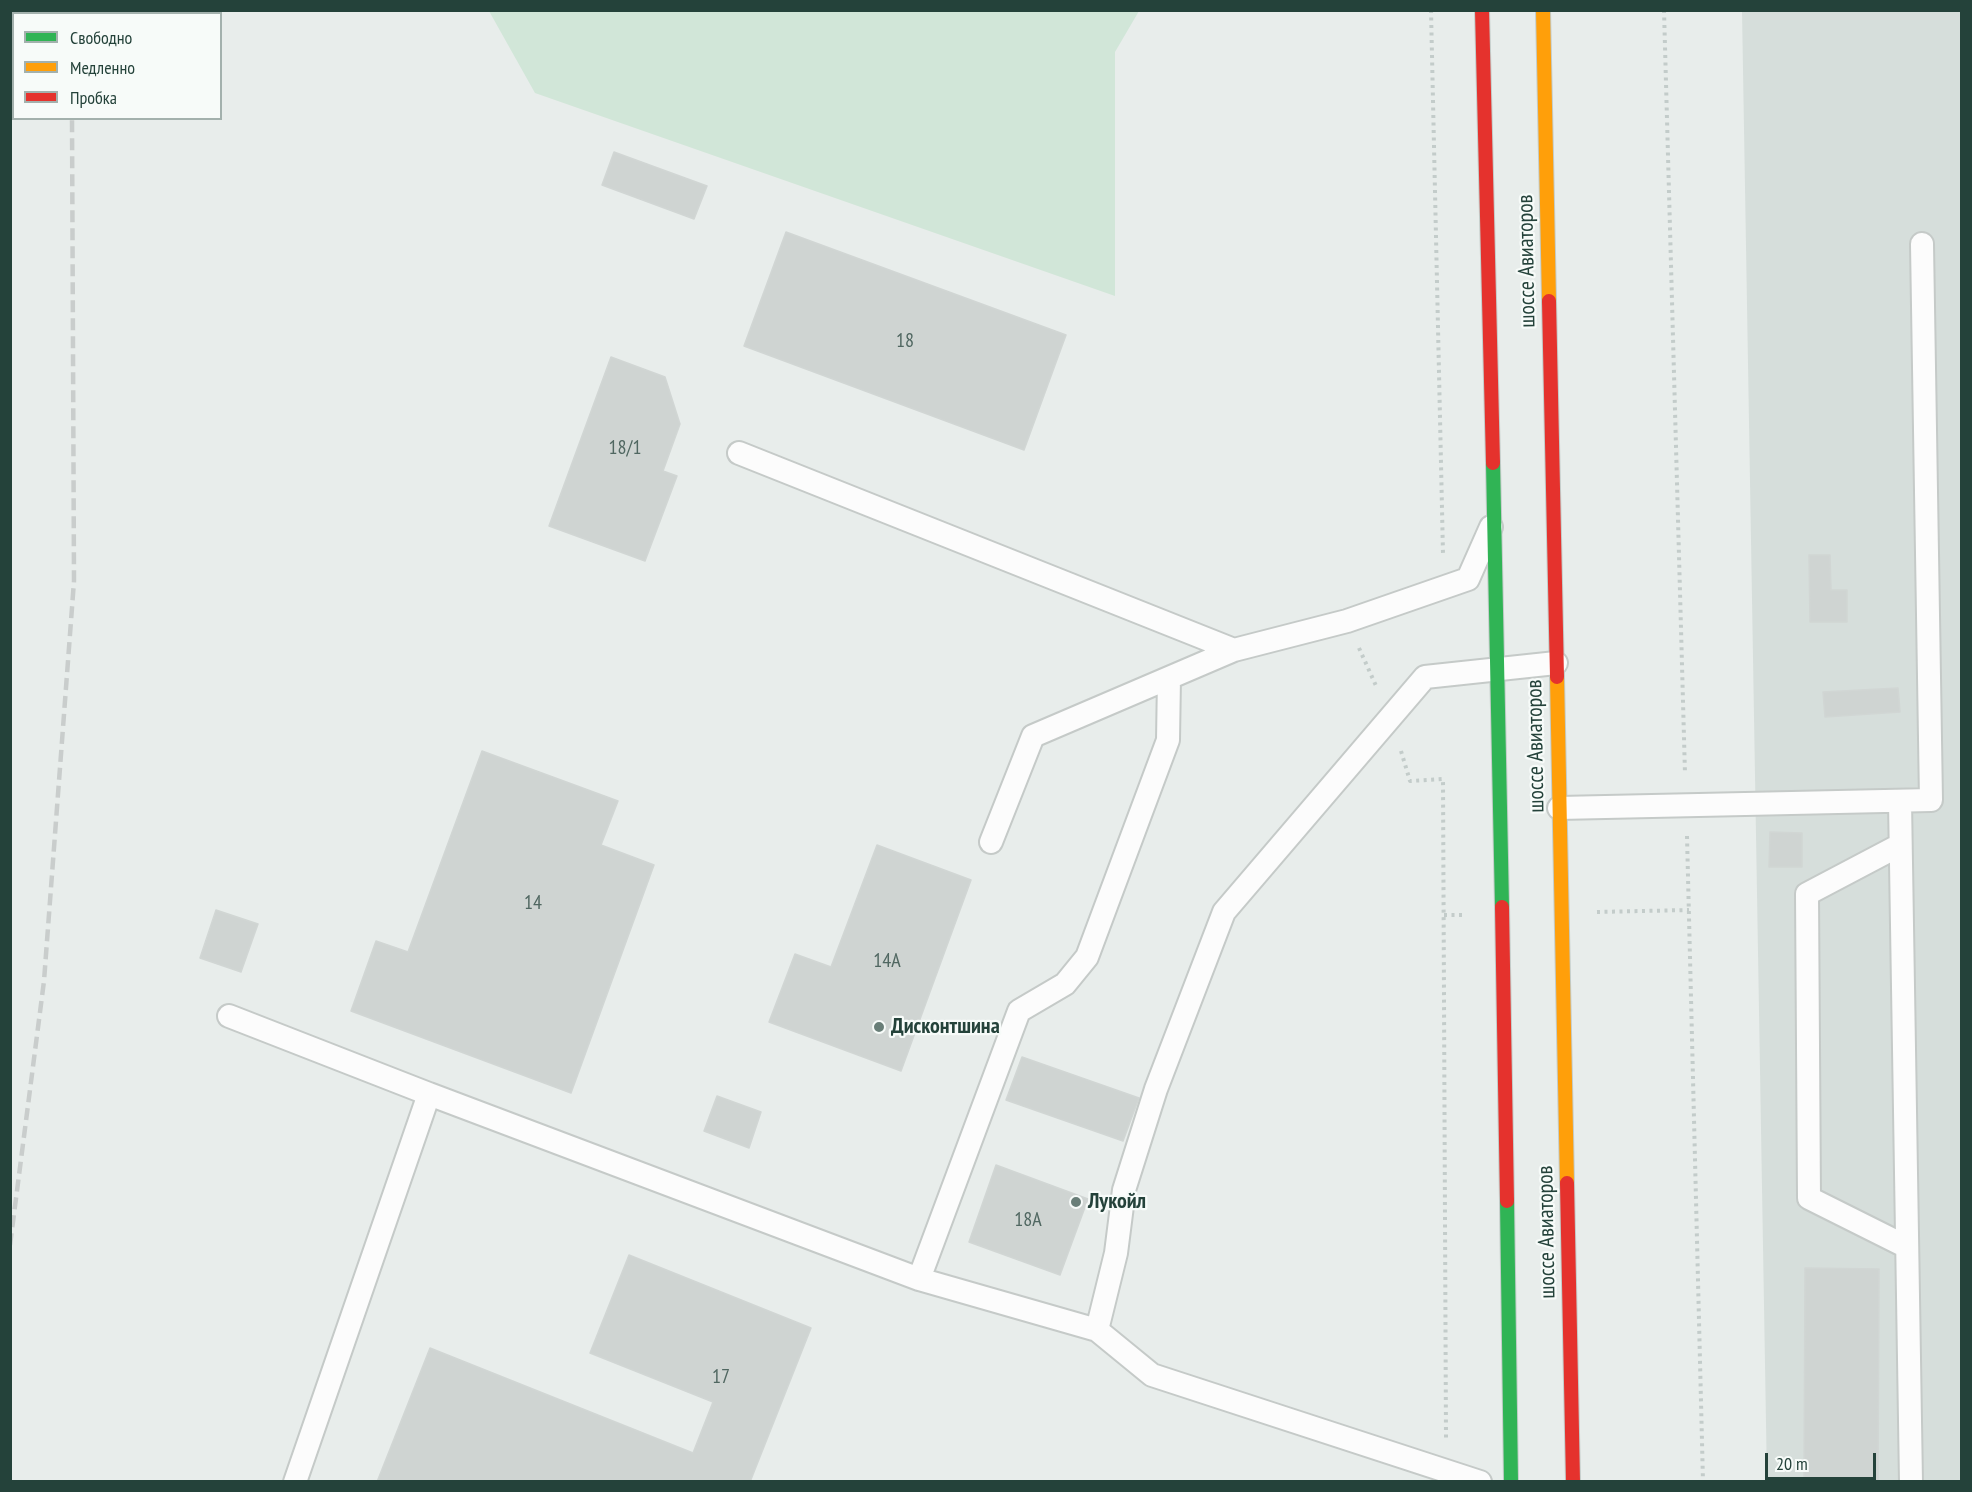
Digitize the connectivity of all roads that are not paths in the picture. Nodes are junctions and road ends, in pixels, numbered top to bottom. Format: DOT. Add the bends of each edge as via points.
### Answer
graph roads {
  1 [pos="1482,10"];
  2 [pos="1543,10"];
  3 [pos="1922,244"];
  4 [pos="739,453"];
  5 [pos="1495,517"];
  6 [pos="1234,650"];
  7 [pos="1556,663"];
  8 [pos="1498,668"];
  9 [pos="1169,678"];
  10 [pos="1900,801"];
  11 [pos="1559,808"];
  12 [pos="991,842"];
  13 [pos="1900,845"];
  14 [pos="229,1016"];
  15 [pos="429,1094"];
  16 [pos="1907,1247"];
  17 [pos="919,1279"];
  18 [pos="1097,1330"];
  19 [pos="295,1482"];
  20 [pos="1480,1482"];
  21 [pos="1511,1482"];
  22 [pos="1574,1482"];
  23 [pos="1911,1482"];
  1 -- 5 [label="main road, шоссе Авиаторов"];
  2 -- 7 [label="main road, шоссе Авиаторов"];
  3 -- 10 [label="lane" via="1931,800"];
  4 -- 6 [label="lane"];
  5 -- 6 [label="lane" via="1468,579 1347,621"];
  5 -- 8 [label="main road, шоссе Авиаторов"];
  6 -- 9 [label="lane"];
  7 -- 8 [label="lane"];
  7 -- 11 [label="main road, шоссе Авиаторов"];
  8 -- 18 [label="lane" via="1425,677 1224,912 1156,1089 1124,1190 1116,1253"];
  8 -- 21 [label="main road, шоссе Авиаторов"];
  9 -- 12 [label="lane" via="1033,736"];
  9 -- 17 [label="lane" via="1168,740 1087,957 1065,984 1019,1011"];
  10 -- 11 [label="lane"];
  10 -- 13 [label="lane"];
  11 -- 22 [label="main road, шоссе Авиаторов"];
  13 -- 16 [label="lane"];
  13 -- 16 [label="lane" via="1807,894 1809,1198"];
  14 -- 15 [label="lane"];
  15 -- 17 [label="lane"];
  15 -- 19 [label="lane"];
  16 -- 23 [label="lane"];
  17 -- 18 [label="lane"];
  18 -- 20 [label="lane" via="1152,1375"];
}
